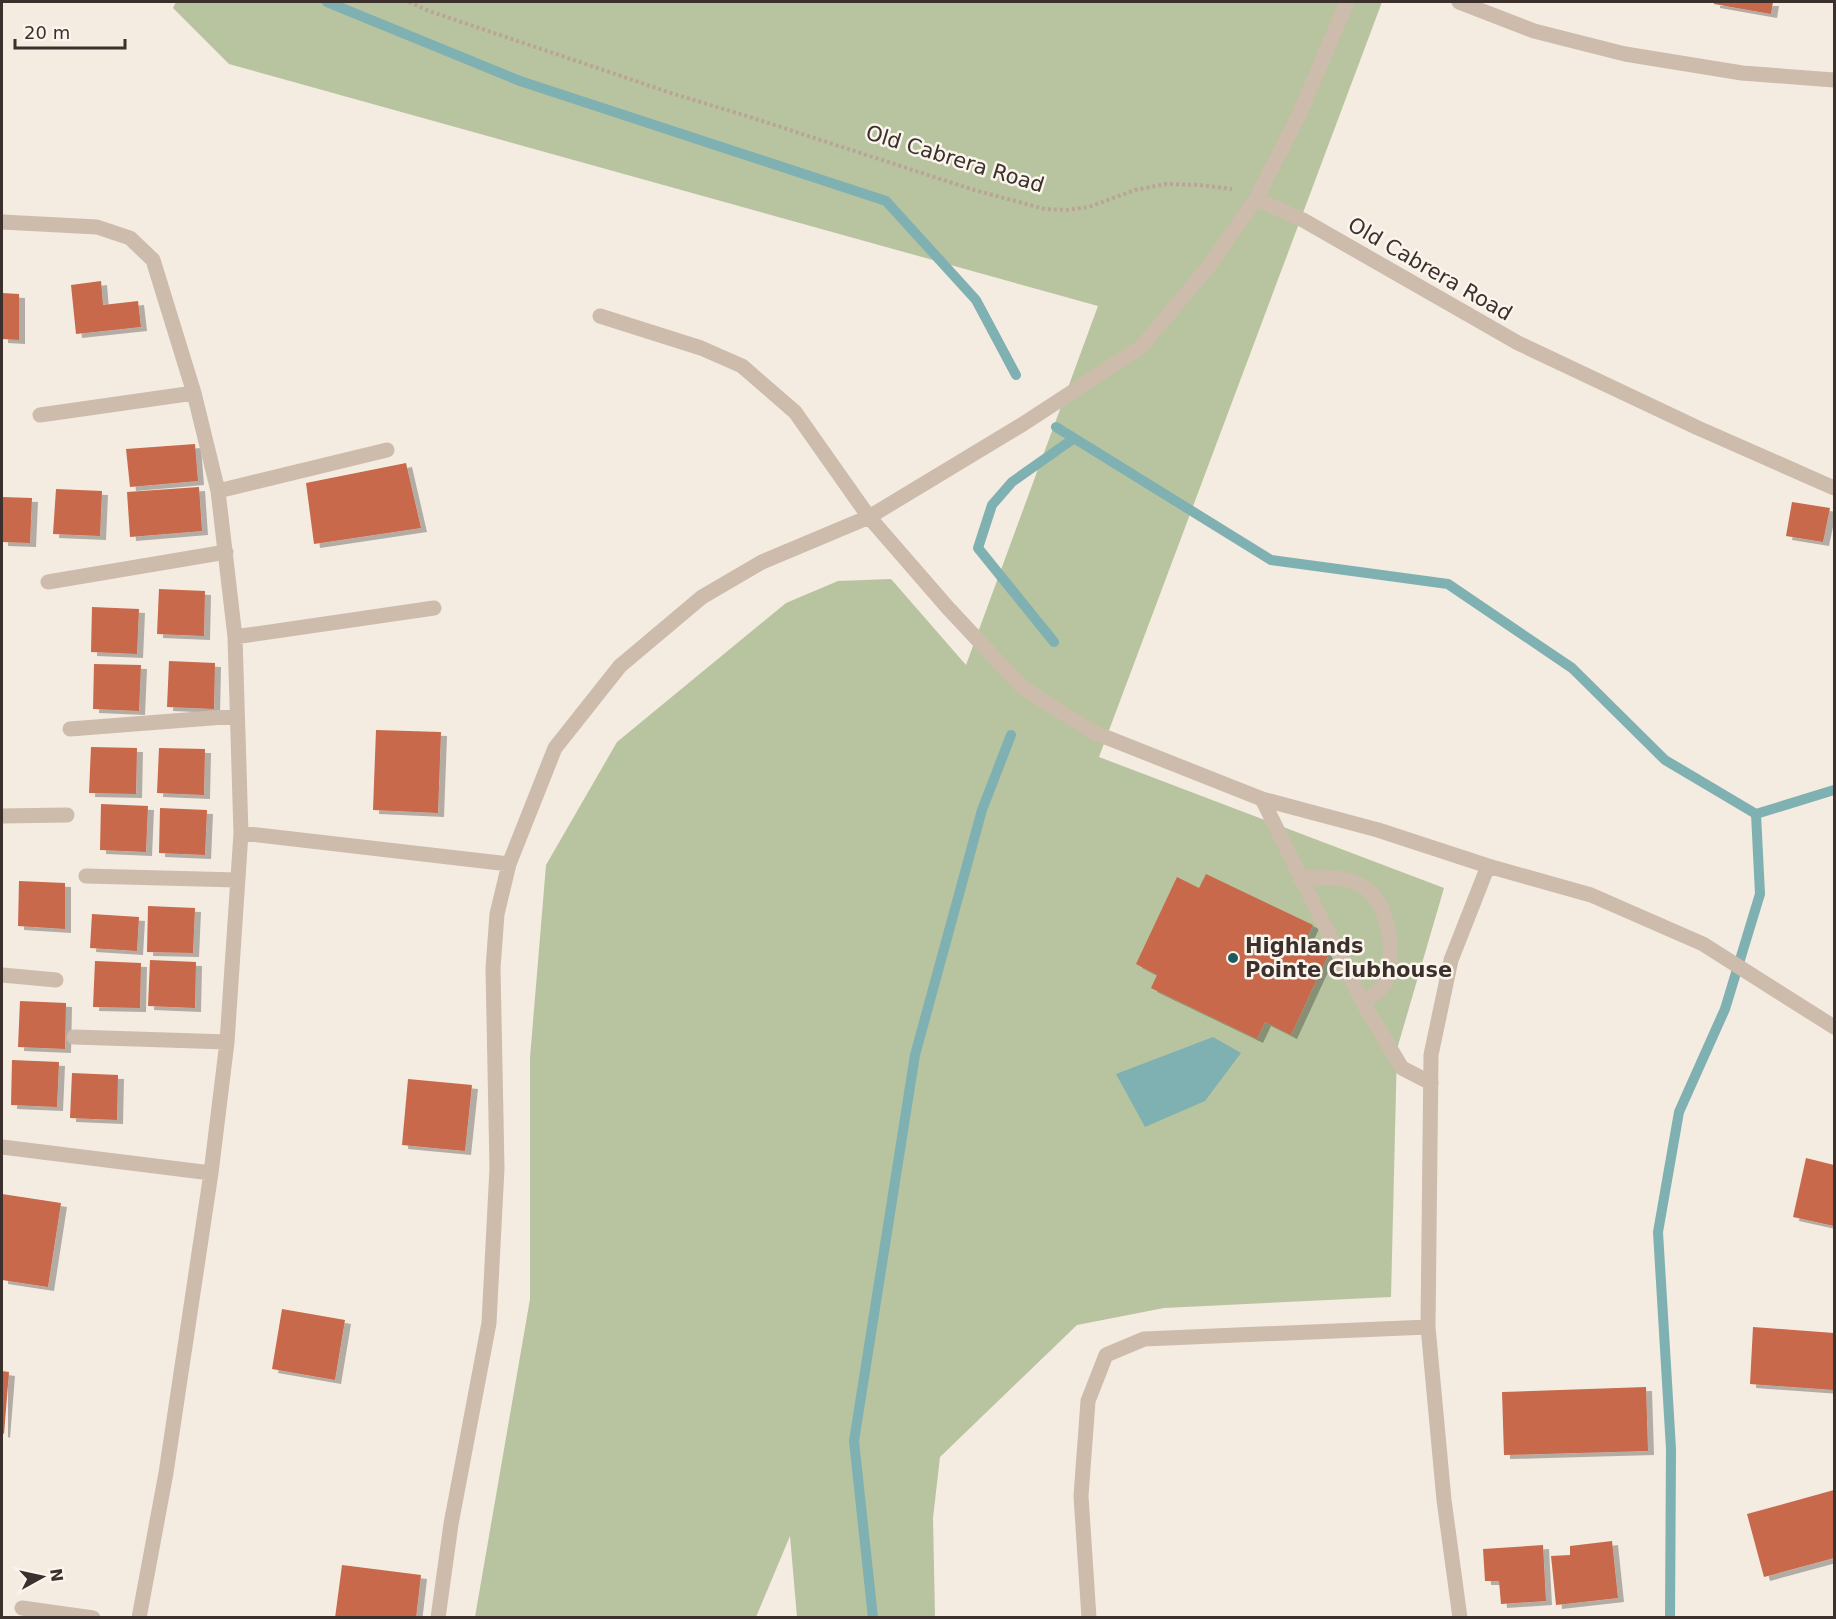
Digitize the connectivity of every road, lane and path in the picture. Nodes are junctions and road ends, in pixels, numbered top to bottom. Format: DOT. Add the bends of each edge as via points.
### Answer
graph roads {
  1 [pos="409,2"];
  2 [pos="1347,2"];
  3 [pos="1459,2"];
  4 [pos="1834,80"];
  5 [pos="1256,199"];
  6 [pos="2,222"];
  7 [pos="600,316"];
  8 [pos="194,393"];
  9 [pos="40,415"];
  10 [pos="387,450"];
  11 [pos="1834,488"];
  12 [pos="218,491"];
  13 [pos="869,517"];
  14 [pos="226,552"];
  15 [pos="48,582"];
  16 [pos="434,608"];
  17 [pos="235,637"];
  18 [pos="237,716"];
  19 [pos="70,729"];
  20 [pos="1262,799"];
  21 [pos="67,815"];
  22 [pos="2,816"];
  23 [pos="241,833"];
  24 [pos="509,864"];
  25 [pos="1488,866"];
  26 [pos="86,876"];
  27 [pos="1300,878"];
  28 [pos="238,880"];
  29 [pos="2,975"];
  30 [pos="56,980"];
  31 [pos="1363,1003"];
  32 [pos="1834,1027"];
  33 [pos="74,1037"];
  34 [pos="226,1042"];
  35 [pos="1431,1083"];
  36 [pos="2,1147"];
  37 [pos="211,1173"];
  38 [pos="1428,1327"];
  39 [pos="22,1608"];
  40 [pos="93,1617"];
  41 [pos="140,1617"];
  42 [pos="438,1617"];
  43 [pos="1089,1617"];
  44 [pos="1460,1617"];
  1 -- 5 [label="path, Old Cabrera Road" via="674,94 1045,209 1089,207 1135,190 1166,184 1232,189"];
  2 -- 5 [label="street" via="1299,115"];
  3 -- 4 [label="street" via="1534,32 1625,54 1742,73"];
  5 -- 11 [label="street, Old Cabrera Road" via="1302,220 1518,343"];
  5 -- 13 [label="street" via="1209,266 1141,347"];
  6 -- 8 [label="street" via="97,227 130,238 153,260"];
  7 -- 13 [label="street" via="701,348 742,366 795,412"];
  8 -- 9 [label="street"];
  8 -- 12 [label="street"];
  10 -- 12 [label="street"];
  12 -- 14 [label="street"];
  13 -- 20 [label="street" via="1023,688 1093,732"];
  13 -- 24 [label="street" via="762,562 702,597 620,666 555,748"];
  14 -- 15 [label="street"];
  14 -- 17 [label="street"];
  16 -- 17 [label="street"];
  17 -- 18 [label="street"];
  18 -- 19 [label="street"];
  18 -- 23 [label="street"];
  20 -- 25 [label="street" via="1378,830"];
  20 -- 27 [label="street"];
  21 -- 22 [label="street"];
  23 -- 24 [label="street"];
  23 -- 28 [label="street"];
  24 -- 42 [label="street" via="497,914 493,968 498,1168 489,1323 451,1524"];
  25 -- 32 [label="street" via="1591,895 1702,944"];
  25 -- 35 [label="street" via="1451,960 1431,1055"];
  26 -- 28 [label="street"];
  27 -- 31 [label="street"];
  27 -- 31 [label="street" via="1335,877 1353,882 1378,903 1388,927 1386,981"];
  28 -- 34 [label="street"];
  29 -- 30 [label="street"];
  31 -- 35 [label="street" via="1402,1068"];
  33 -- 34 [label="street"];
  34 -- 37 [label="street"];
  35 -- 38 [label="street"];
  36 -- 37 [label="street"];
  37 -- 41 [label="street"];
  38 -- 43 [label="street" via="1144,1339 1106,1355 1088,1401 1081,1496"];
  38 -- 44 [label="street" via="1444,1500"];
  39 -- 40 [label="street"];
}
